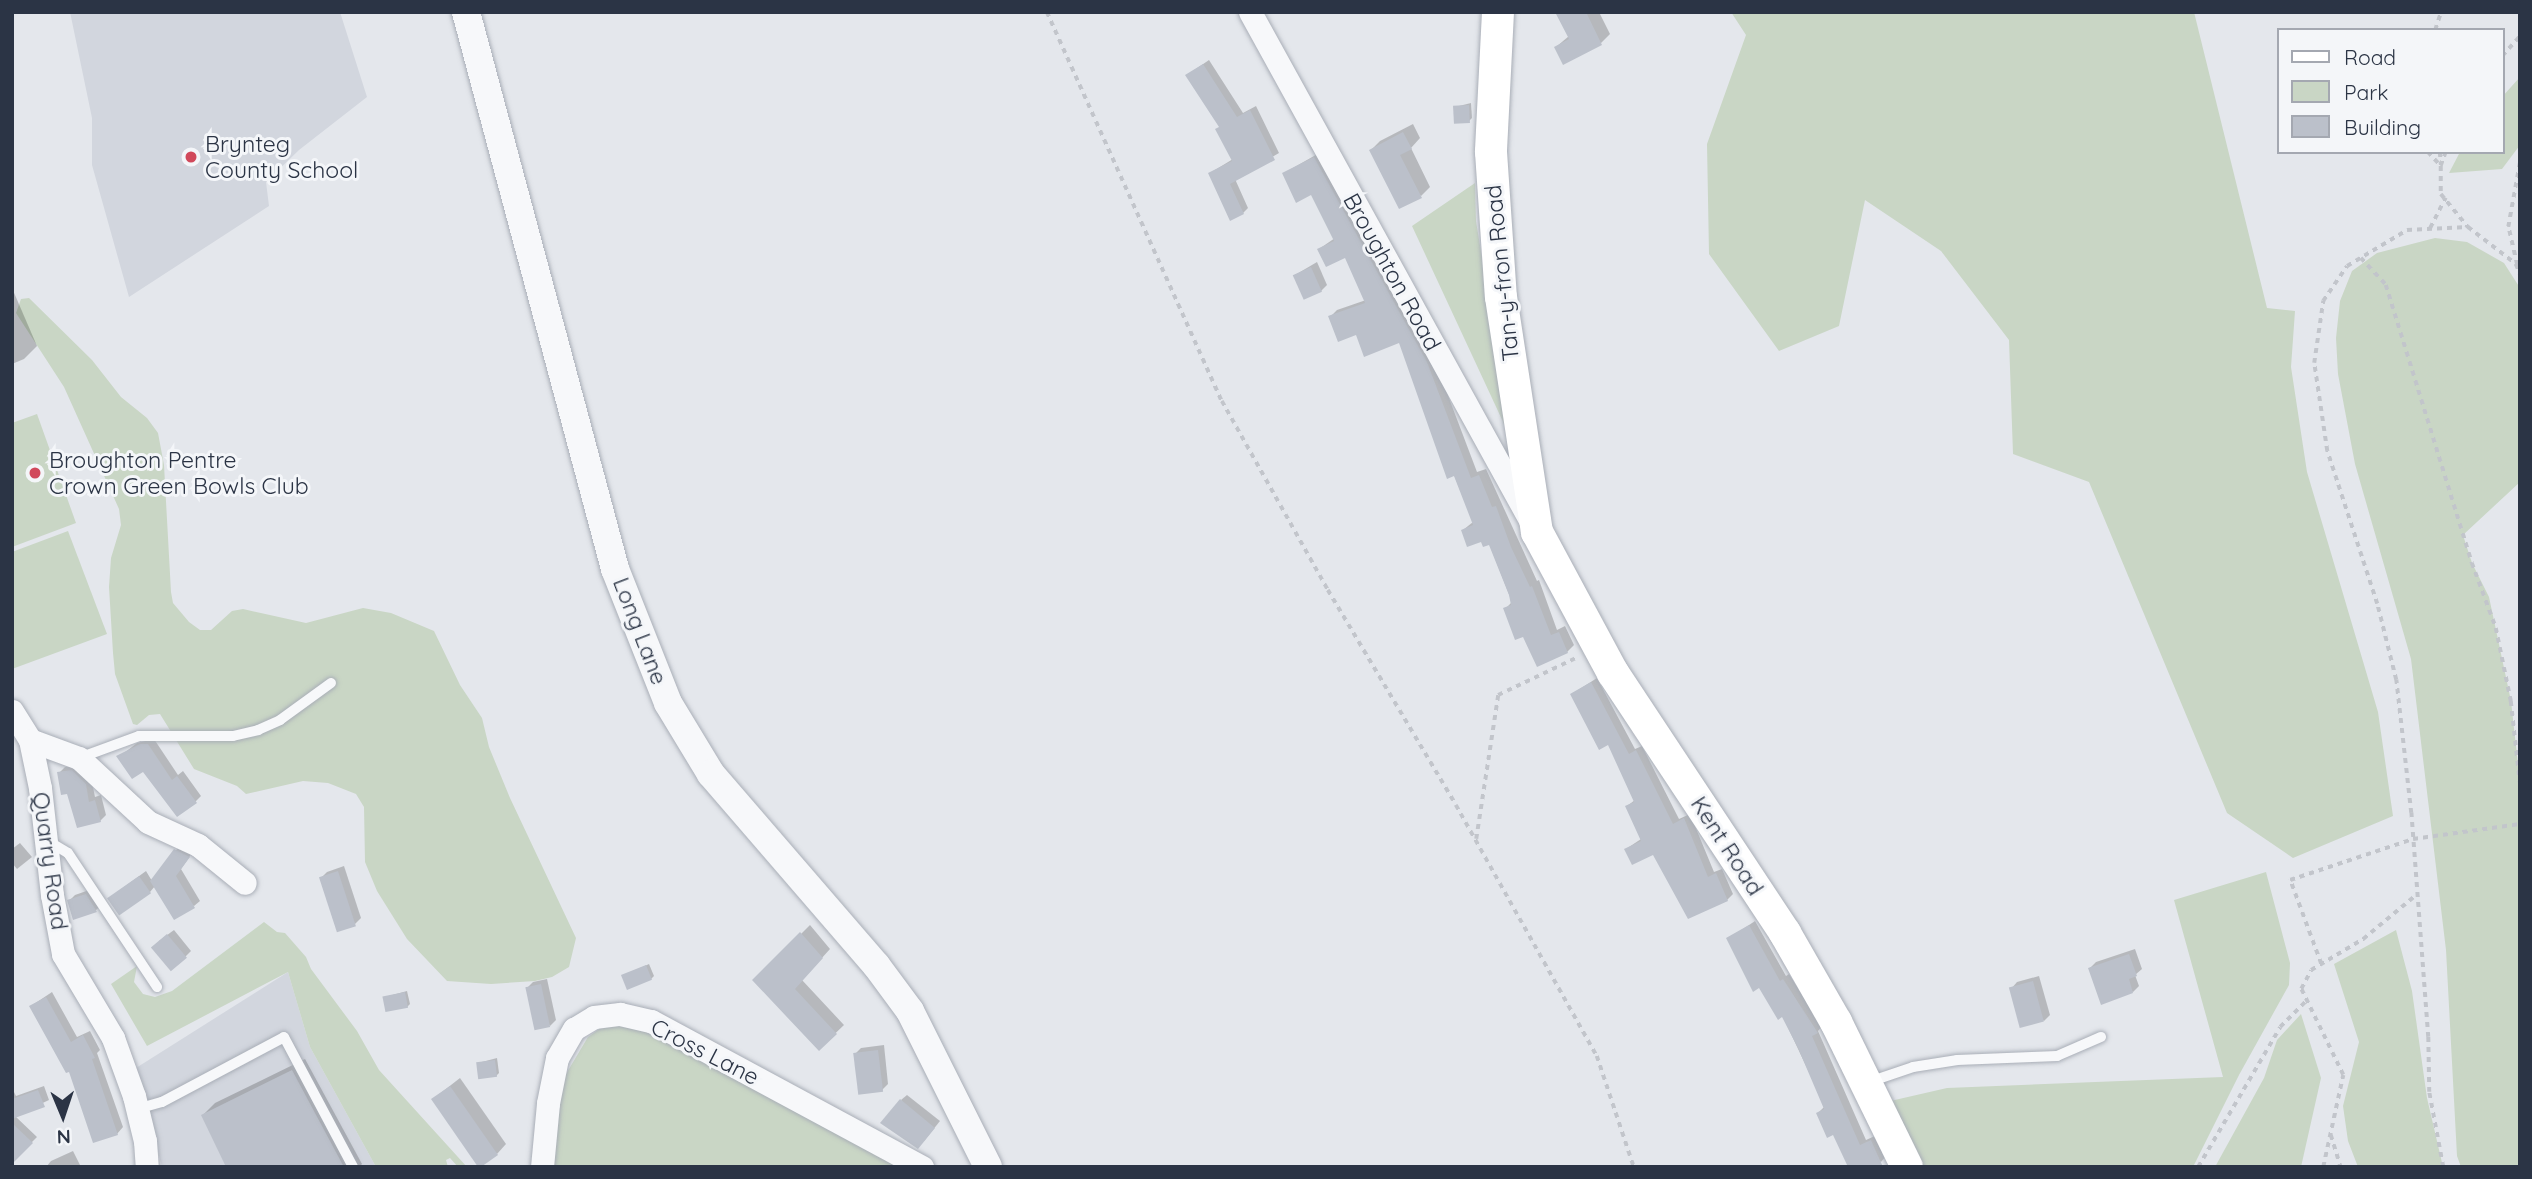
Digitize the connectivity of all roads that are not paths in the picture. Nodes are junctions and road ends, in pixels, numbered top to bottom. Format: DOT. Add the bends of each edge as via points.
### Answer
graph roads {
  1 [pos="466,12"];
  2 [pos="1250,12"];
  3 [pos="1498,12"];
  4 [pos="1536,532"];
  5 [pos="331,683"];
  6 [pos="12,711"];
  7 [pos="30,740"];
  8 [pos="79,758"];
  9 [pos="48,842"];
  10 [pos="245,883"];
  11 [pos="157,986"];
  12 [pos="2101,1037"];
  13 [pos="1866,1083"];
  14 [pos="137,1109"];
  15 [pos="147,1167"];
  16 [pos="353,1167"];
  17 [pos="542,1167"];
  18 [pos="922,1167"];
  19 [pos="988,1167"];
  20 [pos="1906,1167"];
  1 -- 19 [label="street, Long Lane" via="615,569 668,703 710,774 910,1010"];
  2 -- 4 [label="street, Broughton Road"];
  3 -- 4 [label="main road, Tan-y-fron Road" via="1491,152 1500,297"];
  4 -- 13 [label="main road, Kent Road" via="1613,673 1785,933"];
  5 -- 8 [label="lane" via="280,720 258,730 233,736 139,736"];
  6 -- 7 [label="street, Quarry Road"];
  7 -- 8 [label="street"];
  7 -- 9 [label="street, Quarry Road"];
  8 -- 10 [label="street" via="148,822 198,845"];
  9 -- 11 [label="lane" via="68,853"];
  9 -- 14 [label="street, Quarry Road" via="63,954 113,1038"];
  12 -- 13 [label="lane" via="2057,1055 1957,1060 1913,1067"];
  13 -- 20 [label="main road, Kent Road"];
  14 -- 15 [label="street, Quarry Road"];
  14 -- 16 [label="lane" via="162,1102 284,1037"];
  17 -- 18 [label="street, Cross Lane" via="557,1058 574,1029 594,1017 620,1014 652,1021"];
}
